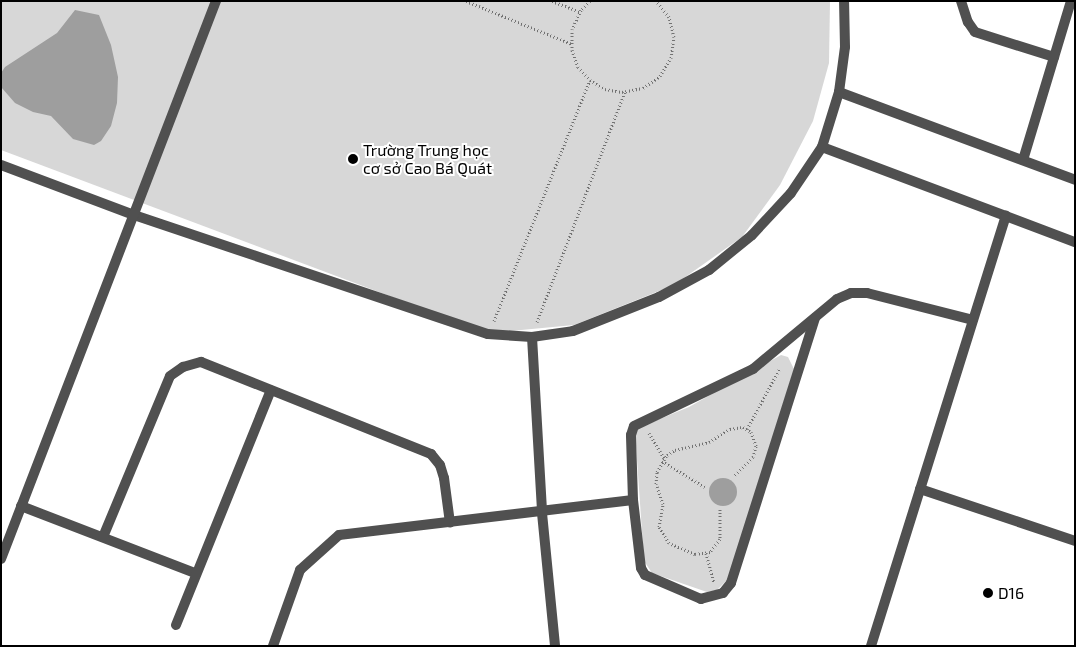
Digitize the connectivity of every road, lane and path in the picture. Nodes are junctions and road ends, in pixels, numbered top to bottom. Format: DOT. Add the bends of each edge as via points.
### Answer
graph roads {
  1 [pos="216,1"];
  2 [pos="466,1"];
  3 [pos="552,1"];
  4 [pos="590,1"];
  5 [pos="844,1"];
  6 [pos="1071,1"];
  7 [pos="658,2"];
  8 [pos="963,5"];
  9 [pos="580,12"];
  10 [pos="572,44"];
  11 [pos="1054,57"];
  12 [pos="590,80"];
  13 [pos="625,91"];
  14 [pos="839,92"];
  15 [pos="822,147"];
  16 [pos="1023,160"];
  17 [pos="1,164"];
  18 [pos="1075,180"];
  19 [pos="134,215"];
  20 [pos="1006,216"];
  21 [pos="1075,242"];
  22 [pos="814,318"];
  23 [pos="973,320"];
  24 [pos="488,334"];
  25 [pos="532,337"];
  26 [pos="783,363"];
  27 [pos="271,390"];
  28 [pos="641,420"];
  29 [pos="747,429"];
  30 [pos="663,460"];
  31 [pos="733,478"];
  32 [pos="705,487"];
  33 [pos="920,489"];
  34 [pos="633,500"];
  35 [pos="22,506"];
  36 [pos="720,509"];
  37 [pos="542,513"];
  38 [pos="450,523"];
  39 [pos="102,537"];
  40 [pos="1075,541"];
  41 [pos="706,553"];
  42 [pos="1,558"];
  43 [pos="195,573"];
  44 [pos="718,596"];
  45 [pos="176,625"];
  46 [pos="273,646"];
  47 [pos="555,646"];
  48 [pos="871,646"];
  1 -- 19 [label="street"];
  2 -- 10 [label="path"];
  3 -- 9 [label="path"];
  4 -- 9 [label="path"];
  5 -- 14 [label="street" via="845,47"];
  6 -- 11 [label="street"];
  7 -- 13 [label="path" via="669,17 674,37 671,58 660,76 643,88"];
  8 -- 11 [label="street" via="975,32"];
  9 -- 10 [label="path" via="572,29"];
  10 -- 12 [label="path" via="578,66"];
  11 -- 16 [label="street"];
  12 -- 13 [label="path" via="605,89"];
  12 -- 24 [label="path"];
  13 -- 25 [label="path"];
  14 -- 15 [label="street"];
  14 -- 16 [label="street"];
  15 -- 20 [label="street"];
  15 -- 25 [label="street" via="791,193 752,235 709,270 612,318 572,331"];
  16 -- 18 [label="street"];
  17 -- 19 [label="street"];
  19 -- 24 [label="street"];
  19 -- 35 [label="street"];
  20 -- 21 [label="street"];
  20 -- 23 [label="street"];
  22 -- 23 [label="street" via="837,299 851,293 867,293"];
  22 -- 28 [label="street" via="753,369"];
  22 -- 44 [label="street" via="731,583"];
  23 -- 33 [label="street"];
  24 -- 25 [label="street"];
  25 -- 37 [label="street"];
  26 -- 29 [label="path"];
  27 -- 38 [label="street" via="431,454 440,465 444,478"];
  27 -- 39 [label="street" via="201,362 183,367 170,376"];
  27 -- 43 [label="street"];
  28 -- 30 [label="path"];
  28 -- 34 [label="street" via="631,435"];
  29 -- 30 [label="path" via="730,429 709,442 684,447"];
  29 -- 31 [label="path" via="756,439 756,446 753,456"];
  30 -- 32 [label="path"];
  30 -- 41 [label="path" via="656,484 663,504 659,527 662,537 685,551"];
  33 -- 40 [label="street"];
  33 -- 48 [label="street"];
  34 -- 37 [label="street"];
  34 -- 44 [label="street" via="641,568 645,575 701,599"];
  35 -- 39 [label="street"];
  35 -- 42 [label="street"];
  36 -- 41 [label="path" via="720,539 717,547"];
  37 -- 38 [label="street"];
  37 -- 47 [label="street"];
  38 -- 46 [label="street" via="339,535 300,570"];
  39 -- 43 [label="street"];
  41 -- 44 [label="path"];
  43 -- 45 [label="street"];
}
